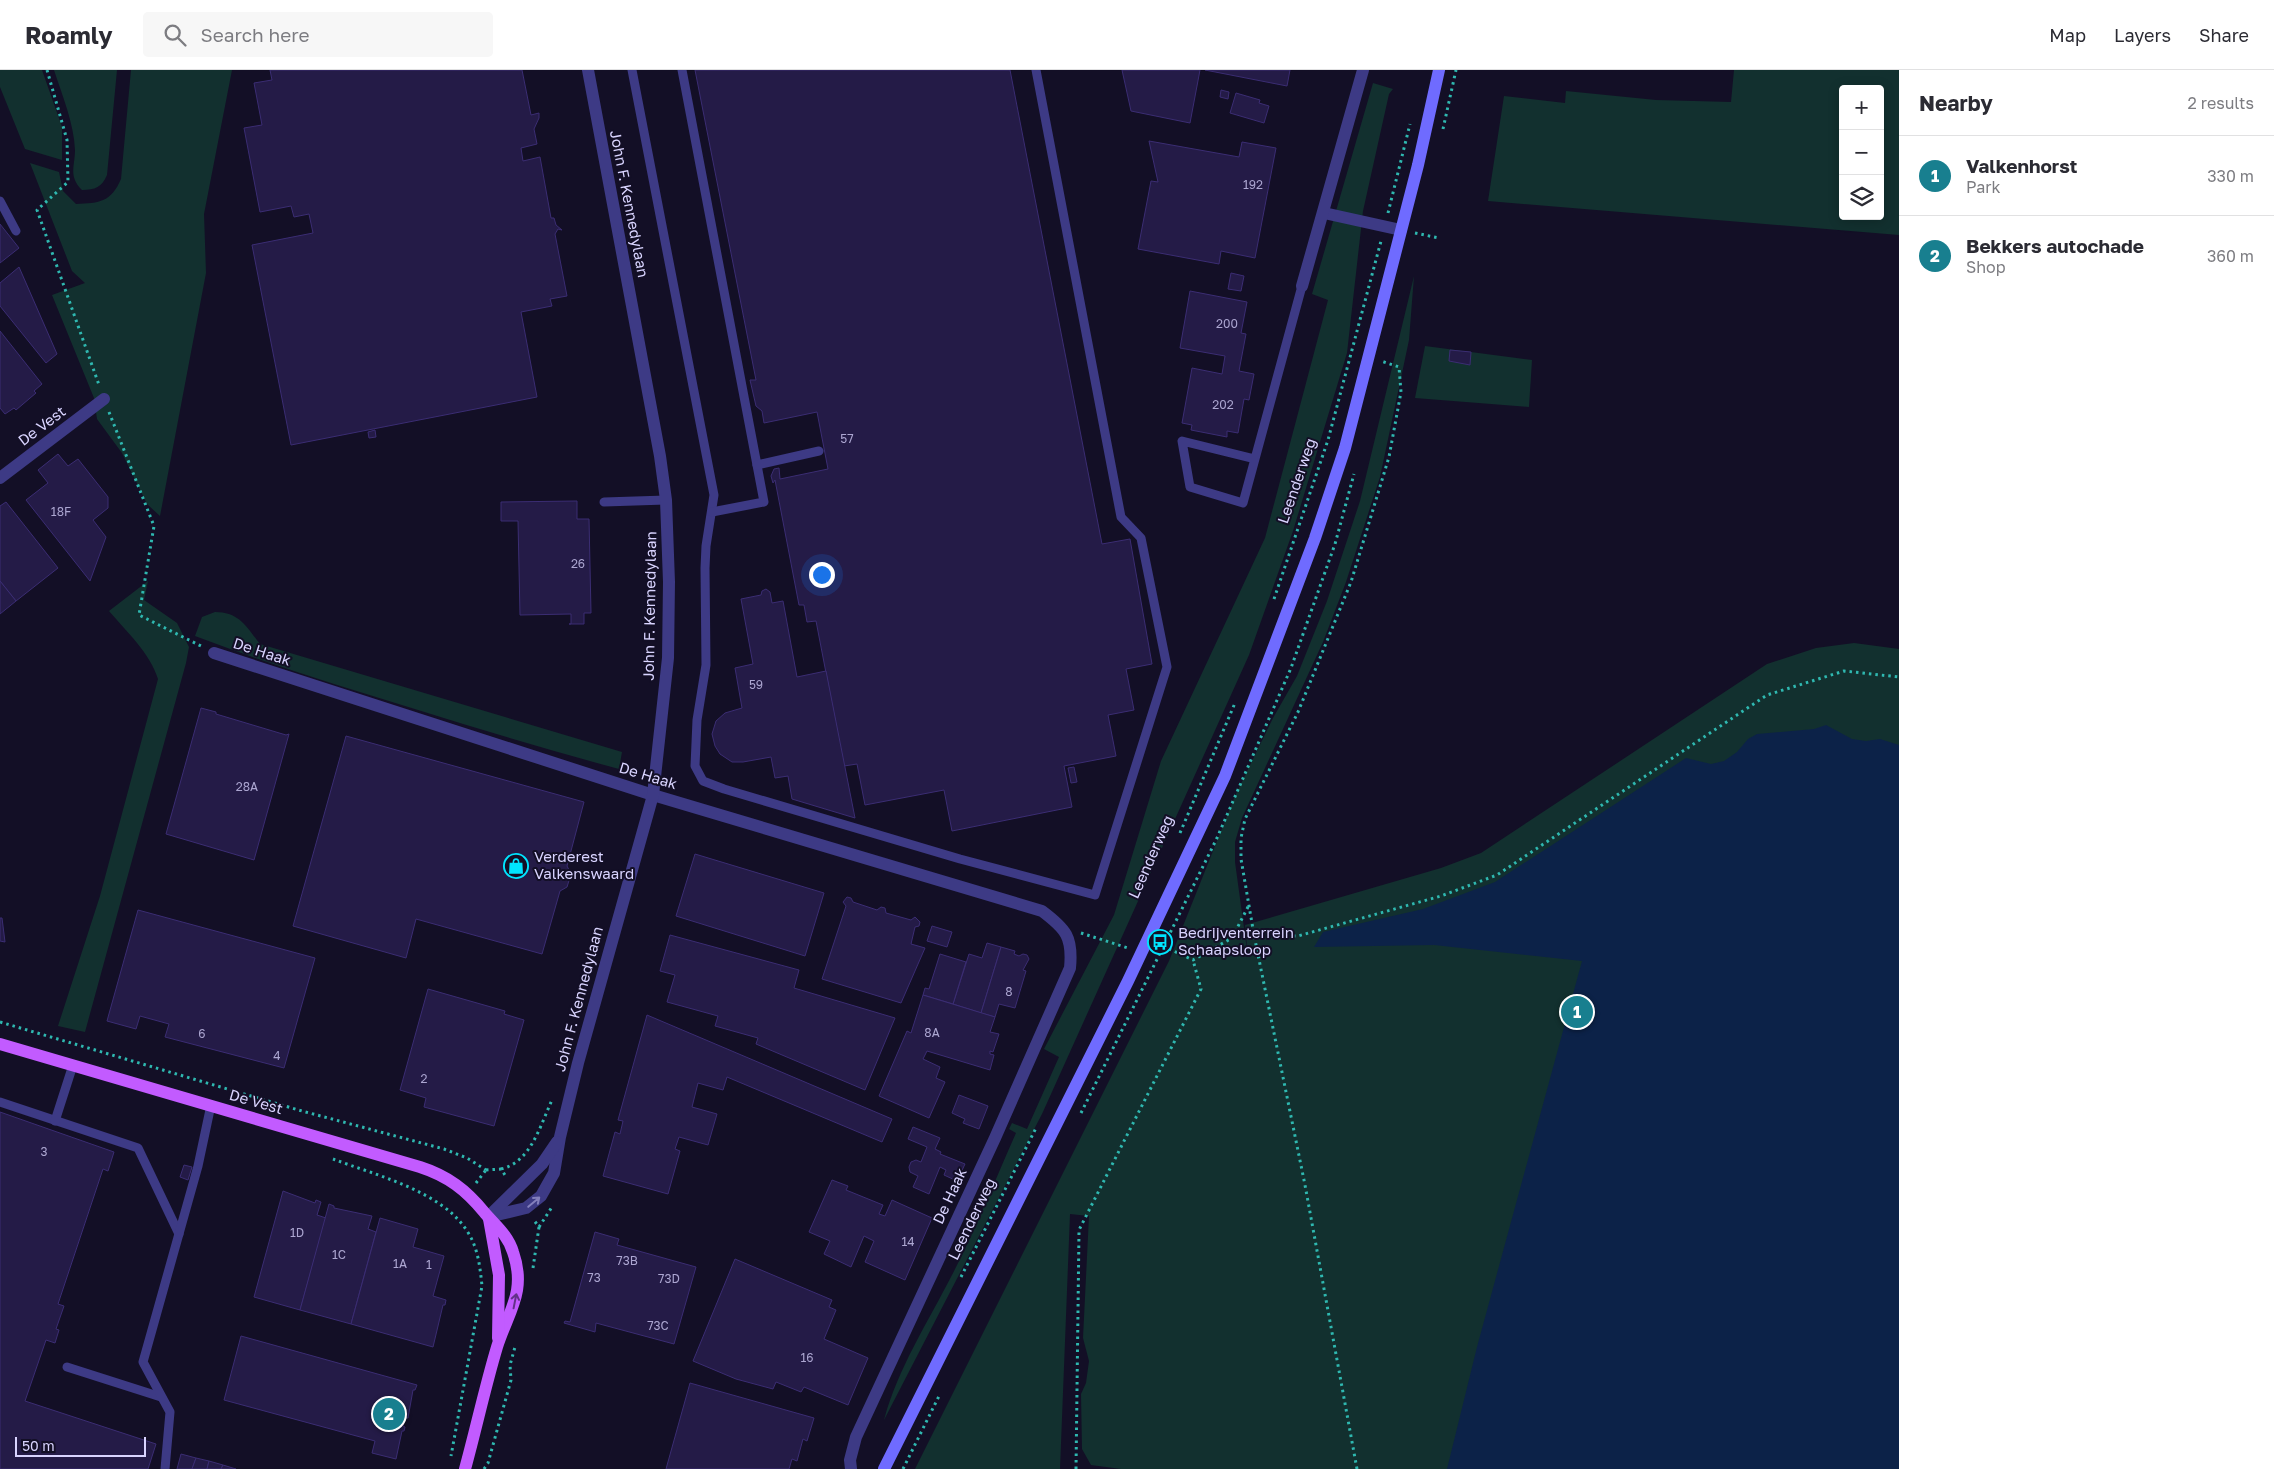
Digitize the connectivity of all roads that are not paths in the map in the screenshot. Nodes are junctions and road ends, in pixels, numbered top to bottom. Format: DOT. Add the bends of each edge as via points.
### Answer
graph roads {
  1 [pos="588,70"];
  2 [pos="632,70"];
  3 [pos="682,70"];
  4 [pos="1036,70"];
  5 [pos="1364,70"];
  6 [pos="1439,70"];
  7 [pos="0,201"];
  8 [pos="1324,213"];
  9 [pos="1401,230"];
  10 [pos="16,231"];
  11 [pos="1302,286"];
  12 [pos="104,399"];
  13 [pos="818,451"];
  14 [pos="1255,459"];
  15 [pos="757,465"];
  16 [pos="0,478"];
  17 [pos="666,500"];
  18 [pos="604,502"];
  19 [pos="712,512"];
  20 [pos="214,653"];
  21 [pos="653,795"];
  22 [pos="0,1044"];
  23 [pos="73,1065"];
  24 [pos="0,1102"];
  25 [pos="211,1105"];
  26 [pos="55,1121"];
  27 [pos="560,1138"];
  28 [pos="488,1217"];
  29 [pos="179,1234"];
  30 [pos="498,1346"];
  31 [pos="67,1367"];
  32 [pos="161,1397"];
  33 [pos="165,1469"];
  34 [pos="465,1469"];
  35 [pos="851,1469"];
  36 [pos="884,1469"];
  1 -- 17 [label="street, John F. Kennedylaan"];
  2 -- 19 [label="lane" via="714,495"];
  3 -- 15 [label="lane"];
  4 -- 19 [label="lane" via="1121,517 1141,538 1167,667 1095,895 960,859 703,781 695,766 697,720 706,665 705,568"];
  5 -- 8 [label="street"];
  6 -- 9 [label="street"];
  7 -- 10 [label="lane"];
  8 -- 9 [label="street"];
  8 -- 11 [label="street"];
  9 -- 36 [label="street" via="1345,448 1316,538 1226,776 1142,953"];
  11 -- 14 [label="lane"];
  12 -- 16 [label="street, De Vest"];
  13 -- 15 [label="lane"];
  14 -- 14 [label="lane" via="1210,447 1182,440 1190,487 1216,496 1243,503"];
  15 -- 19 [label="lane" via="764,502"];
  17 -- 18 [label="lane"];
  17 -- 21 [label="street, John F. Kennedylaan" via="668,658"];
  20 -- 21 [label="street, De Haak"];
  21 -- 27 [label="street, John F. Kennedylaan" via="600,980"];
  21 -- 35 [label="street, De Haak" via="1042,911 1063,927 1072,954 1070,968 991,1147 856,1437"];
  22 -- 23 [label="main road, De Vest"];
  23 -- 25 [label="main road, De Vest"];
  23 -- 26 [label="lane"];
  24 -- 26 [label="lane"];
  25 -- 28 [label="main road, De Vest" via="434,1171 468,1193"];
  25 -- 29 [label="lane"];
  26 -- 29 [label="lane" via="138,1148"];
  27 -- 28 [label="street, John F. Kennedylaan" via="542,1164"];
  28 -- 27 [label="street, John F. Kennedylaan, one-way" via="526,1208 541,1196 554,1173"];
  28 -- 30 [label="main road" via="499,1275"];
  30 -- 28 [label="main road, one-way" via="516,1299 517,1273 509,1243"];
  29 -- 32 [label="lane" via="143,1362"];
  30 -- 34 [label="main road"];
  31 -- 32 [label="lane"];
  32 -- 33 [label="lane" via="170,1412"];
}
